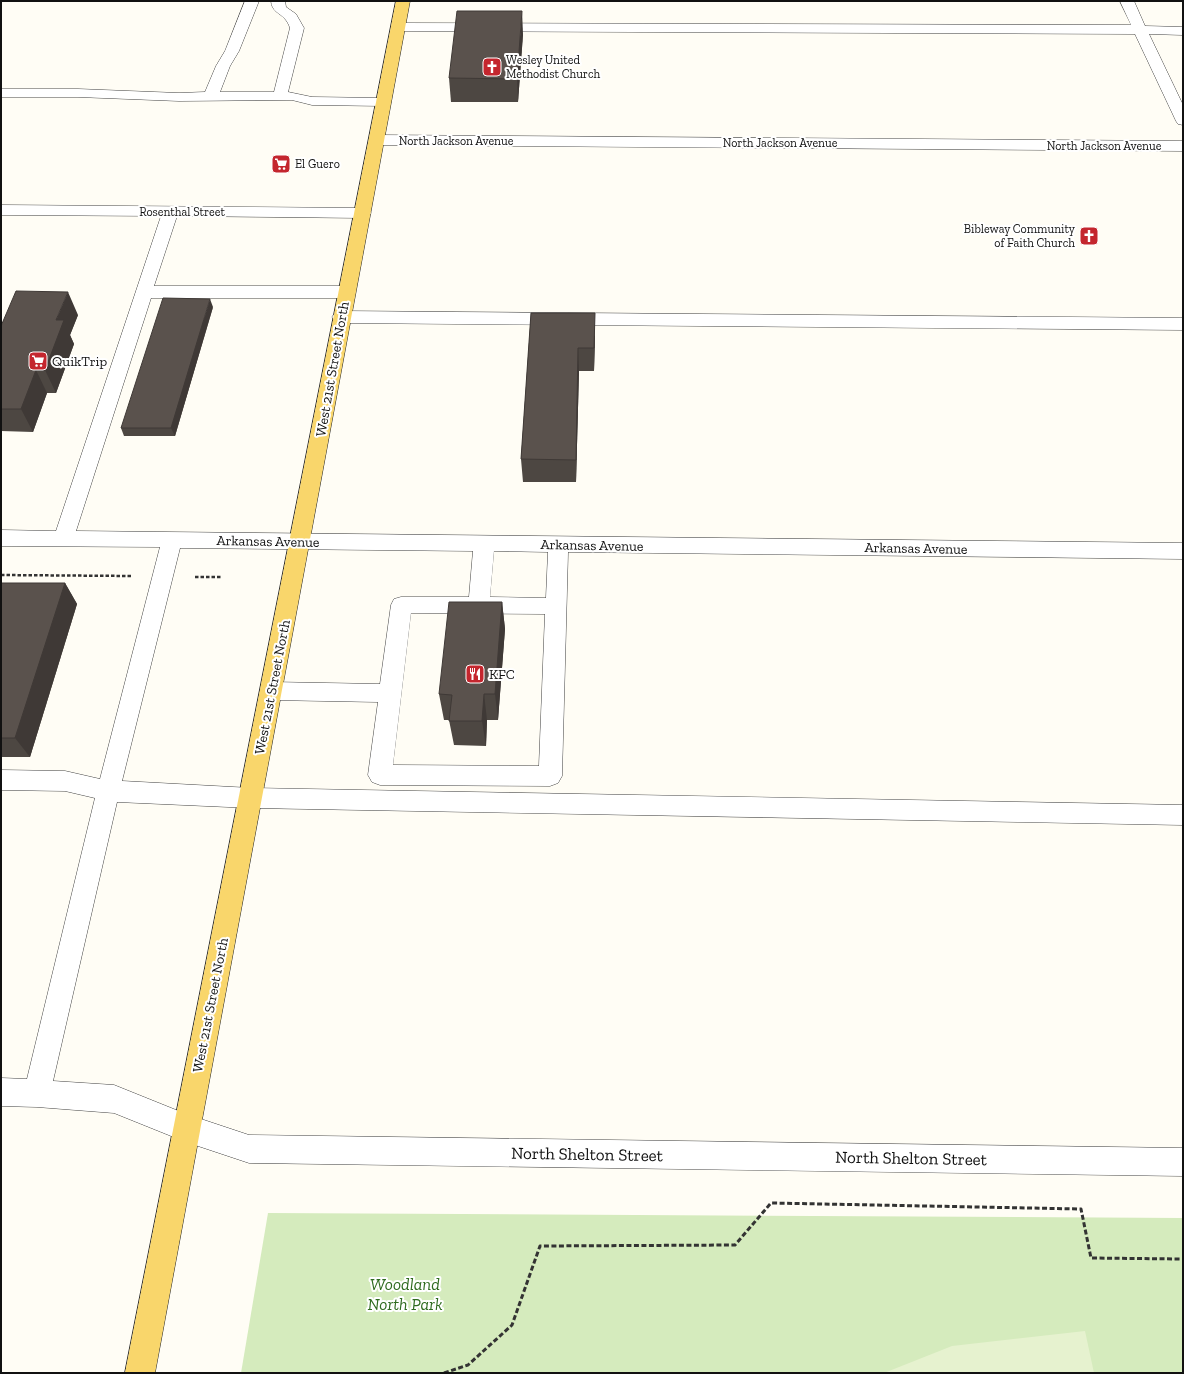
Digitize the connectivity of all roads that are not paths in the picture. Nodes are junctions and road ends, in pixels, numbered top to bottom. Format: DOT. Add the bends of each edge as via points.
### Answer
graph roads {
  1 [pos="252,1"];
  2 [pos="278,1"];
  3 [pos="403,1"];
  4 [pos="1127,1"];
  5 [pos="398,27"];
  6 [pos="1141,31"];
  7 [pos="1183,31"];
  8 [pos="1,93"];
  9 [pos="211,96"];
  10 [pos="280,96"];
  11 [pos="384,102"];
  12 [pos="1183,121"];
  13 [pos="377,140"];
  14 [pos="1183,146"];
  15 [pos="1,210"];
  16 [pos="170,212"];
  17 [pos="363,213"];
  18 [pos="144,292"];
  19 [pos="346,292"];
  20 [pos="341,317"];
  21 [pos="1183,324"];
  22 [pos="1,538"];
  23 [pos="63,539"];
  24 [pos="172,540"];
  25 [pos="300,542"];
  26 [pos="484,543"];
  27 [pos="558,544"];
  28 [pos="1183,551"];
  29 [pos="480,605"];
  30 [pos="556,606"];
  31 [pos="271,691"];
  32 [pos="390,693"];
  33 [pos="1,780"];
  34 [pos="108,791"];
  35 [pos="251,798"];
  36 [pos="1183,815"];
  37 [pos="1,1092"];
  38 [pos="37,1093"];
  39 [pos="186,1128"];
  40 [pos="1183,1162"];
  41 [pos="140,1373"];
  1 -- 9 [label="street"];
  2 -- 10 [label="street" via="278,7 290,16 297,28"];
  3 -- 5 [label="main road, West 21st Street North"];
  4 -- 6 [label="street"];
  5 -- 6 [label="street"];
  5 -- 11 [label="main road, West 21st Street North"];
  6 -- 7 [label="street"];
  6 -- 12 [label="street"];
  8 -- 9 [label="street"];
  9 -- 10 [label="street"];
  10 -- 11 [label="street" via="312,101"];
  11 -- 13 [label="main road, West 21st Street North"];
  13 -- 14 [label="street, North Jackson Avenue"];
  13 -- 17 [label="main road, West 21st Street North"];
  15 -- 16 [label="street, Rosenthal Street"];
  16 -- 17 [label="street, Rosenthal Street"];
  16 -- 18 [label="street"];
  17 -- 19 [label="main road, West 21st Street North"];
  18 -- 19 [label="street"];
  18 -- 23 [label="street"];
  19 -- 20 [label="main road, West 21st Street North"];
  20 -- 21 [label="street"];
  20 -- 25 [label="main road, West 21st Street North"];
  22 -- 23 [label="street, Arkansas Avenue"];
  23 -- 24 [label="street, Arkansas Avenue"];
  24 -- 25 [label="street, Arkansas Avenue"];
  24 -- 34 [label="street"];
  25 -- 26 [label="street, Arkansas Avenue"];
  25 -- 31 [label="main road, West 21st Street North"];
  26 -- 27 [label="street, Arkansas Avenue"];
  26 -- 29 [label="street"];
  27 -- 28 [label="street, Arkansas Avenue"];
  27 -- 30 [label="street"];
  29 -- 30 [label="street"];
  29 -- 32 [label="street" via="401,605"];
  30 -- 32 [label="street" via="550,776 380,775"];
  31 -- 32 [label="street"];
  31 -- 35 [label="main road, West 21st Street North"];
  33 -- 34 [label="street" via="65,781"];
  34 -- 35 [label="street"];
  34 -- 38 [label="street"];
  35 -- 36 [label="street"];
  35 -- 39 [label="main road, West 21st Street North"];
  37 -- 38 [label="street, North Shelton Street"];
  38 -- 39 [label="street, North Shelton Street" via="114,1099"];
  39 -- 40 [label="street, North Shelton Street" via="249,1149"];
  39 -- 41 [label="main road, West 21st Street North"];
}
